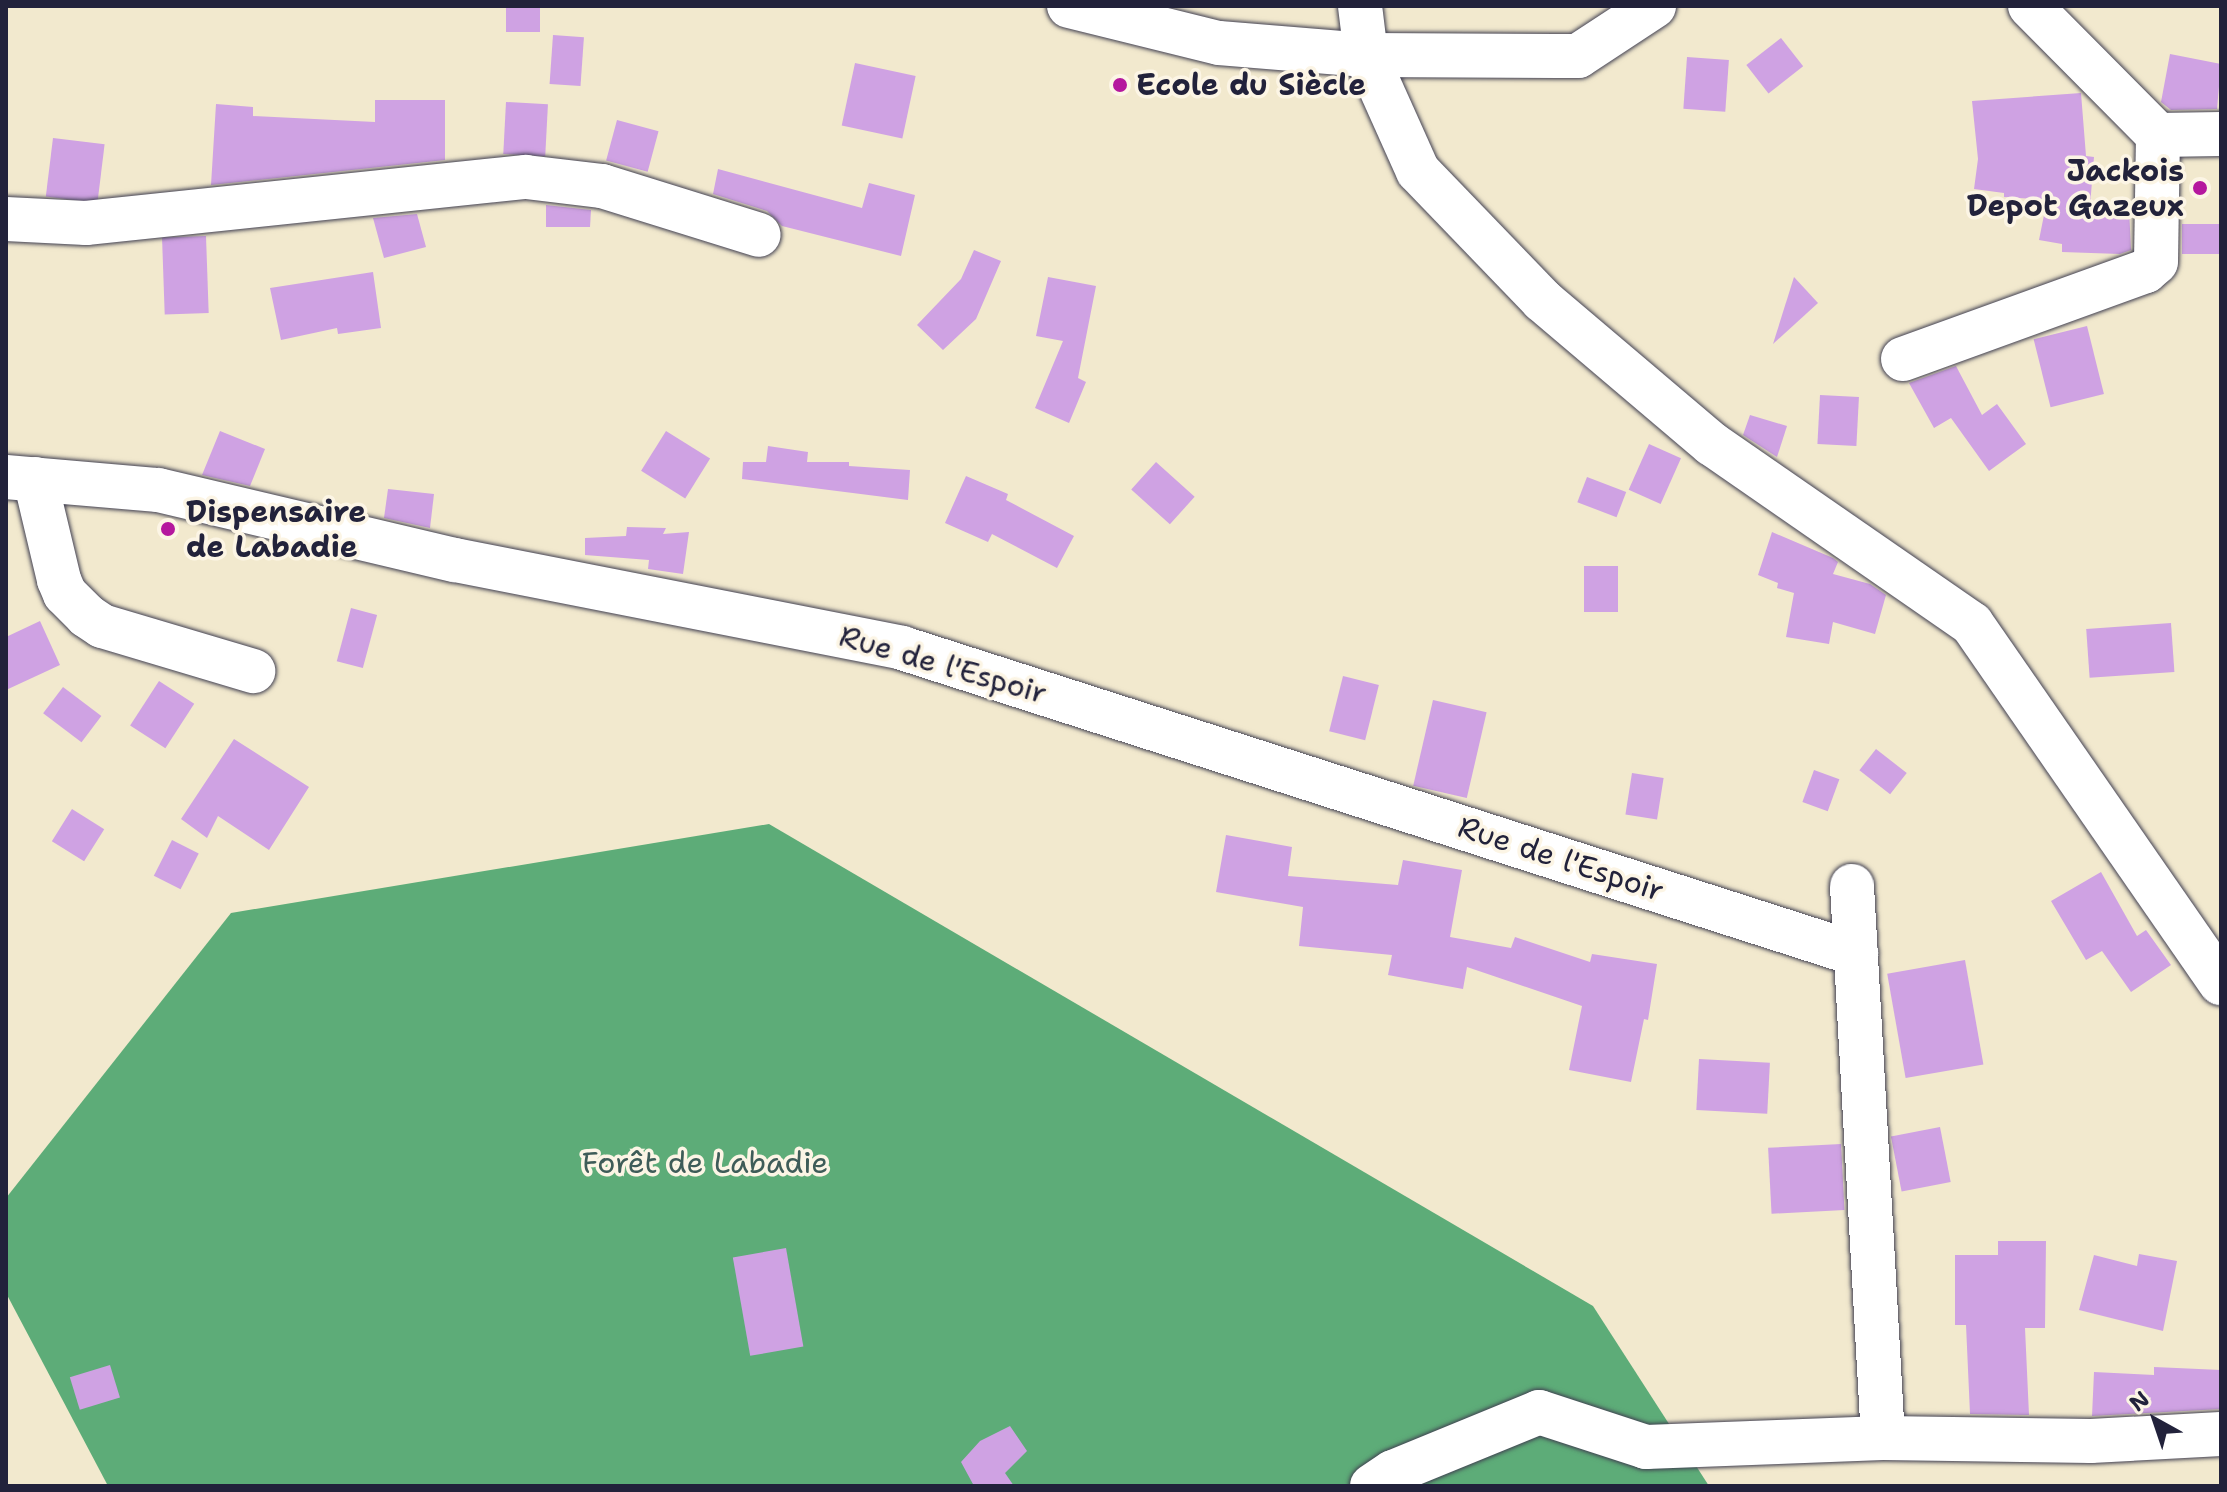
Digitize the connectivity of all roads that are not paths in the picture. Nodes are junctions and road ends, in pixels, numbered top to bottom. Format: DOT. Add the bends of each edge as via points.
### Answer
graph roads {
  1 [pos="1069,6"];
  2 [pos="1360,6"];
  3 [pos="1654,6"];
  4 [pos="2030,6"];
  5 [pos="1366,55"];
  6 [pos="2221,134"];
  7 [pos="2158,135"];
  8 [pos="6,219"];
  9 [pos="759,235"];
  10 [pos="1903,359"];
  11 [pos="20,478"];
  12 [pos="253,671"];
  13 [pos="1852,886"];
  14 [pos="1856,954"];
  15 [pos="2221,983"];
  16 [pos="2221,1434"];
  17 [pos="1883,1438"];
  18 [pos="1372,1486"];
  1 -- 5 [label="street" via="1219,43"];
  2 -- 5 [label="street"];
  3 -- 5 [label="street" via="1578,56"];
  4 -- 7 [label="street"];
  5 -- 15 [label="street" via="1418,171 1542,300 1712,444 1972,624"];
  6 -- 7 [label="street"];
  7 -- 10 [label="street" via="2156,262 2146,271"];
  8 -- 9 [label="street" via="86,223 526,177 602,186"];
  11 -- 12 [label="street" via="65,594 87,616 102,626"];
  11 -- 14 [label="street, Rue de l'Espoir" via="158,490 455,560 902,648"];
  13 -- 14 [label="street"];
  14 -- 17 [label="street"];
  16 -- 17 [label="street" via="2091,1441"];
  17 -- 18 [label="street" via="1646,1447 1539,1412 1393,1472"];
}
